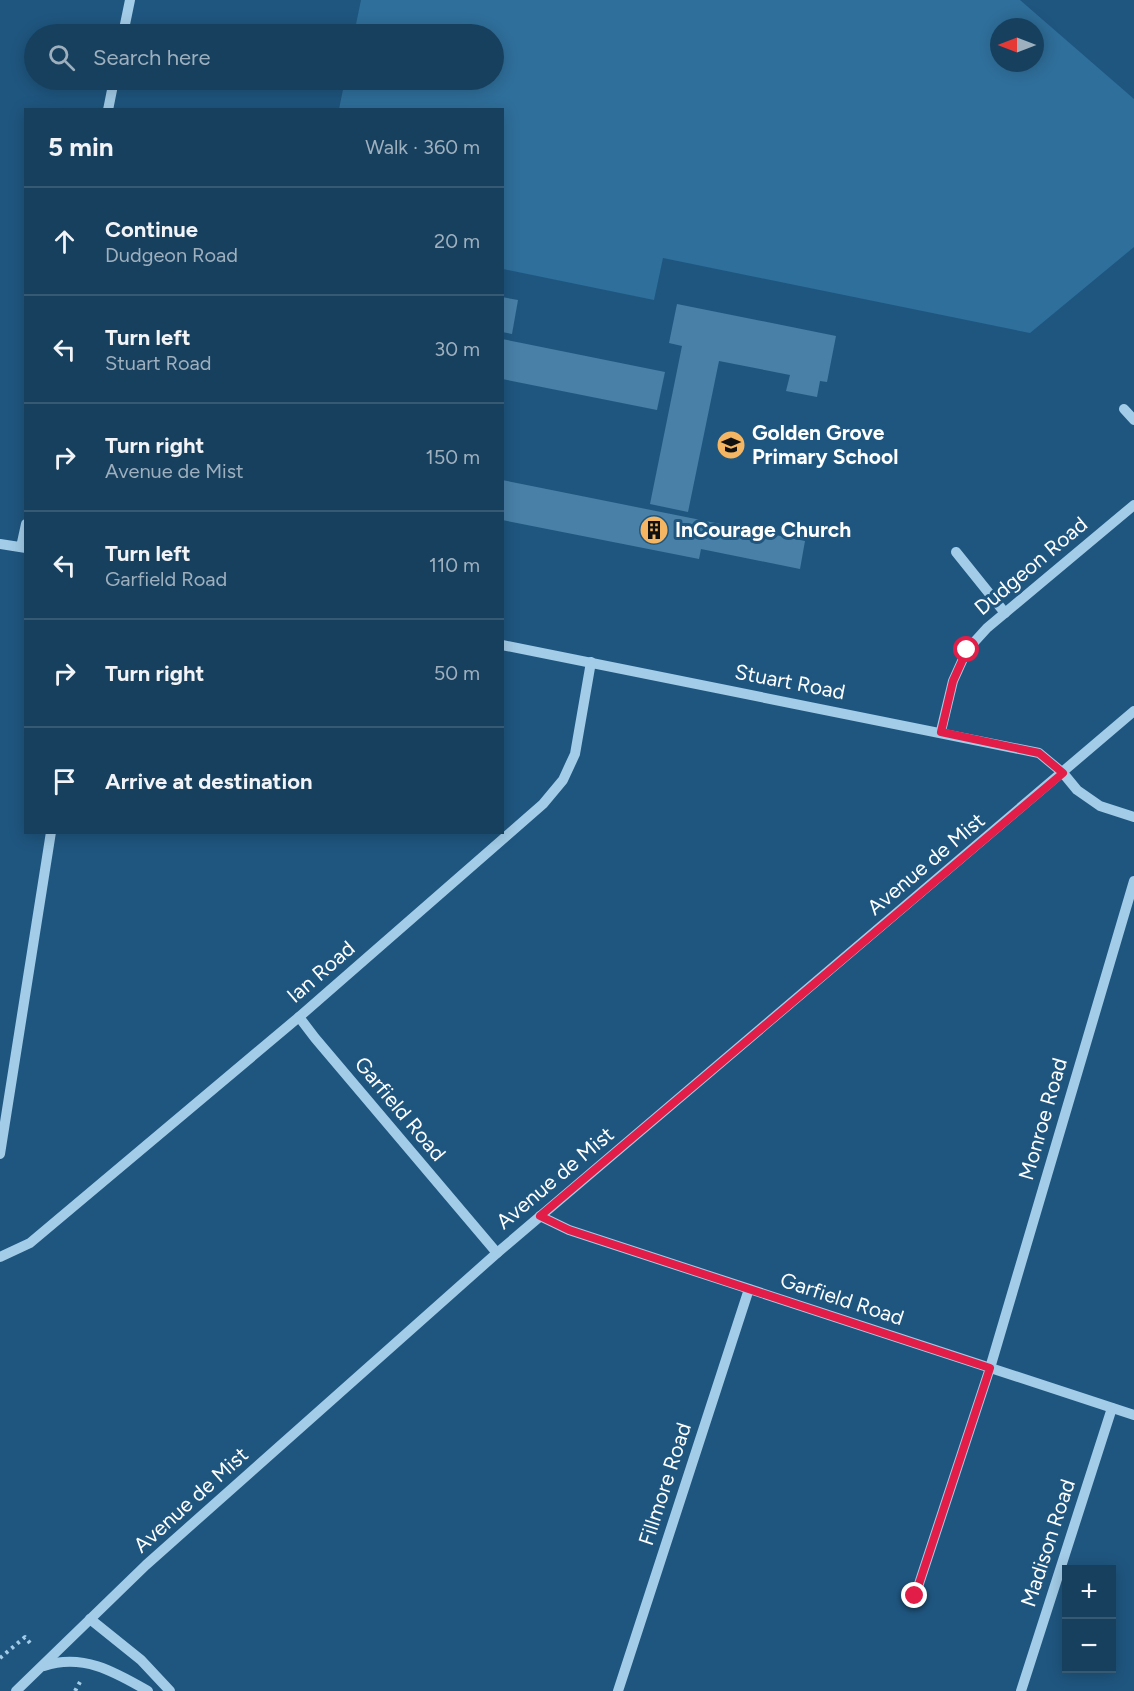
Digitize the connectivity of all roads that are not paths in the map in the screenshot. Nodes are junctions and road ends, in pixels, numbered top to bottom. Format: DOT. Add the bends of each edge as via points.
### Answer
graph roads {
  1 [pos="130,0"];
  2 [pos="125,24"];
  3 [pos="112,90"];
  4 [pos="108,108"];
  5 [pos="1124,409"];
  6 [pos="1134,420"];
  7 [pos="1134,505"];
  8 [pos="0,544"];
  9 [pos="23,548"];
  10 [pos="956,552"];
  11 [pos="1005,613"];
  12 [pos="504,645"];
  13 [pos="591,662"];
  14 [pos="1134,711"];
  15 [pos="941,732"];
  16 [pos="1063,773"];
  17 [pos="1134,817"];
  18 [pos="51,834"];
  19 [pos="1134,881"];
  20 [pos="299,1017"];
  21 [pos="0,1154"];
  22 [pos="540,1216"];
  23 [pos="497,1252"];
  24 [pos="0,1257"];
  25 [pos="749,1289"];
  26 [pos="990,1368"];
  27 [pos="1112,1408"];
  28 [pos="1134,1415"];
  29 [pos="915,1596"];
  30 [pos="90,1619"];
  31 [pos="40,1667"];
  32 [pos="16,1691"];
  33 [pos="148,1691"];
  34 [pos="170,1691"];
  35 [pos="618,1691"];
  36 [pos="1021,1691"];
  1 -- 2 [label="street"];
  3 -- 4 [label="street"];
  5 -- 6 [label="street"];
  7 -- 11 [label="street, Dudgeon Road"];
  8 -- 9 [label="street"];
  10 -- 11 [label="street"];
  11 -- 15 [label="street, Dudgeon Road" via="967,650 953,681"];
  12 -- 13 [label="street, Stuart Road"];
  13 -- 15 [label="street, Stuart Road"];
  13 -- 20 [label="street, Ian Road" via="575,754 563,780 543,804"];
  14 -- 16 [label="street, Avenue de Mist"];
  15 -- 16 [label="street, Stuart Road" via="1039,753"];
  16 -- 17 [label="street, Stuart Road" via="1077,790 1100,806"];
  16 -- 22 [label="street, Avenue de Mist"];
  18 -- 21 [label="street"];
  19 -- 26 [label="street, Monroe Road"];
  20 -- 23 [label="street, Garfield Road"];
  20 -- 24 [label="street, Ian Road" via="30,1243"];
  22 -- 23 [label="street, Avenue de Mist"];
  22 -- 25 [label="street, Garfield Road" via="569,1230"];
  23 -- 30 [label="street, Avenue de Mist"];
  25 -- 26 [label="street, Garfield Road"];
  25 -- 35 [label="street, Fillmore Road"];
  26 -- 27 [label="street, Garfield Road"];
  26 -- 29 [label="street, Monroe Road"];
  27 -- 28 [label="street, Garfield Road"];
  27 -- 36 [label="street, Madison Road"];
  30 -- 31 [label="street, Avenue de Mist"];
  30 -- 34 [label="street" via="141,1660"];
  31 -- 32 [label="street, Avenue de Mist"];
  31 -- 33 [label="street" via="80,1661"];
}
